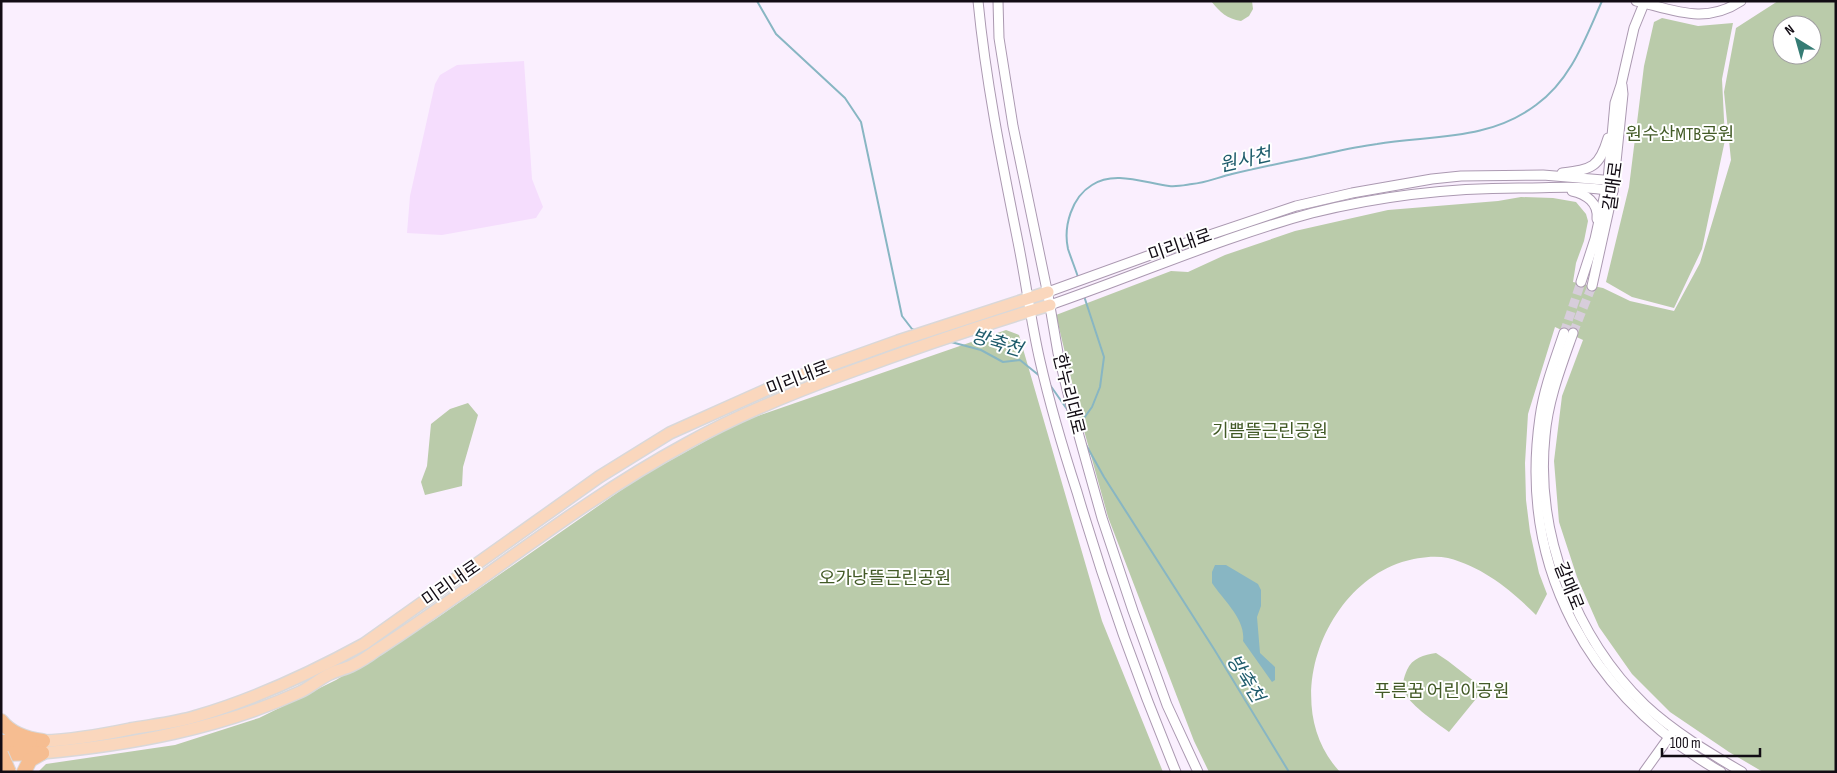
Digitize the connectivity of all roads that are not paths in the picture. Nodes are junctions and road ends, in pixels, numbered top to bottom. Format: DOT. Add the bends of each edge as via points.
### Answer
graph roads {
  1 [pos="978,1"];
  2 [pos="998,1"];
  3 [pos="1741,1"];
  4 [pos="1642,2"];
  5 [pos="1622,85"];
  6 [pos="1613,126"];
  7 [pos="1542,175"];
  8 [pos="1611,186"];
  9 [pos="1550,188"];
  10 [pos="1595,237"];
  11 [pos="1581,282"];
  12 [pos="1592,286"];
  13 [pos="1048,292"];
  14 [pos="1029,298"];
  15 [pos="1050,305"];
  16 [pos="1031,311"];
  17 [pos="1,721"];
  18 [pos="1674,730"];
  19 [pos="1669,738"];
  20 [pos="1,742"];
  21 [pos="42,747"];
  22 [pos="1,755"];
  23 [pos="9,772"];
  24 [pos="16,772"];
  25 [pos="24,772"];
  26 [pos="1176,772"];
  27 [pos="1198,772"];
  28 [pos="1644,772"];
  29 [pos="1721,772"];
  30 [pos="1742,772"];
  1 -- 14 [label="street, 한누리대로" via="995,128"];
  2 -- 13 [label="street, 한누리대로" via="1013,126"];
  3 -- 4 [label="street" via="1713,13 1691,15"];
  4 -- 5 [label="street, 갈매로"];
  5 -- 6 [label="street, 갈매로" via="1615,103"];
  5 -- 8 [label="street, 갈매로"];
  6 -- 7 [label="street" via="1601,159 1595,164 1581,170"];
  6 -- 8 [label="street, 갈매로"];
  7 -- 8 [label="street, 미리내로"];
  7 -- 13 [label="street, 미리내로" via="1432,178 1323,198"];
  8 -- 9 [label="street, 미리내로"];
  8 -- 10 [label="street, 갈매로"];
  8 -- 12 [label="street, 갈매로"];
  9 -- 10 [label="street" via="1581,193 1592,202 1598,215"];
  9 -- 15 [label="street, 미리내로" via="1431,192 1332,208 1278,223"];
  10 -- 11 [label="street, 갈매로"];
  13 -- 14 [label="main road, 미리내로"];
  13 -- 15 [label="street, 한누리대로"];
  14 -- 16 [label="street, 한누리대로"];
  14 -- 21 [label="main road, 미리내로" via="786,381 670,433 599,477 377,635 332,662 196,716"];
  15 -- 16 [label="main road, 미리내로"];
  15 -- 27 [label="street, 한누리대로" via="1058,353 1097,500 1167,705"];
  16 -- 21 [label="main road, 미리내로" via="914,348 733,419 609,490 378,650 302,691 262,708 164,736 87,748"];
  16 -- 26 [label="street, 한누리대로" via="1039,360 1059,435 1116,616"];
  17 -- 21 [label="highway" via="8,729"];
  18 -- 19 [label="street"];
  18 -- 19 [label="street, 갈매로" via="1644,704 1608,663 1575,603 1550,534 1544,478 1545,435 1568,333 1546,389 1540,415 1538,501 1546,555 1565,608 1585,645 1624,697"];
  18 -- 30 [label="street, 갈매로"];
  19 -- 28 [label="street"];
  19 -- 29 [label="street, 갈매로"];
  20 -- 21 [label="highway"];
  21 -- 22 [label="highway"];
  21 -- 25 [label="highway"];
  22 -- 23 [label="highway, bridge"];
  22 -- 24 [label="highway"];
}
